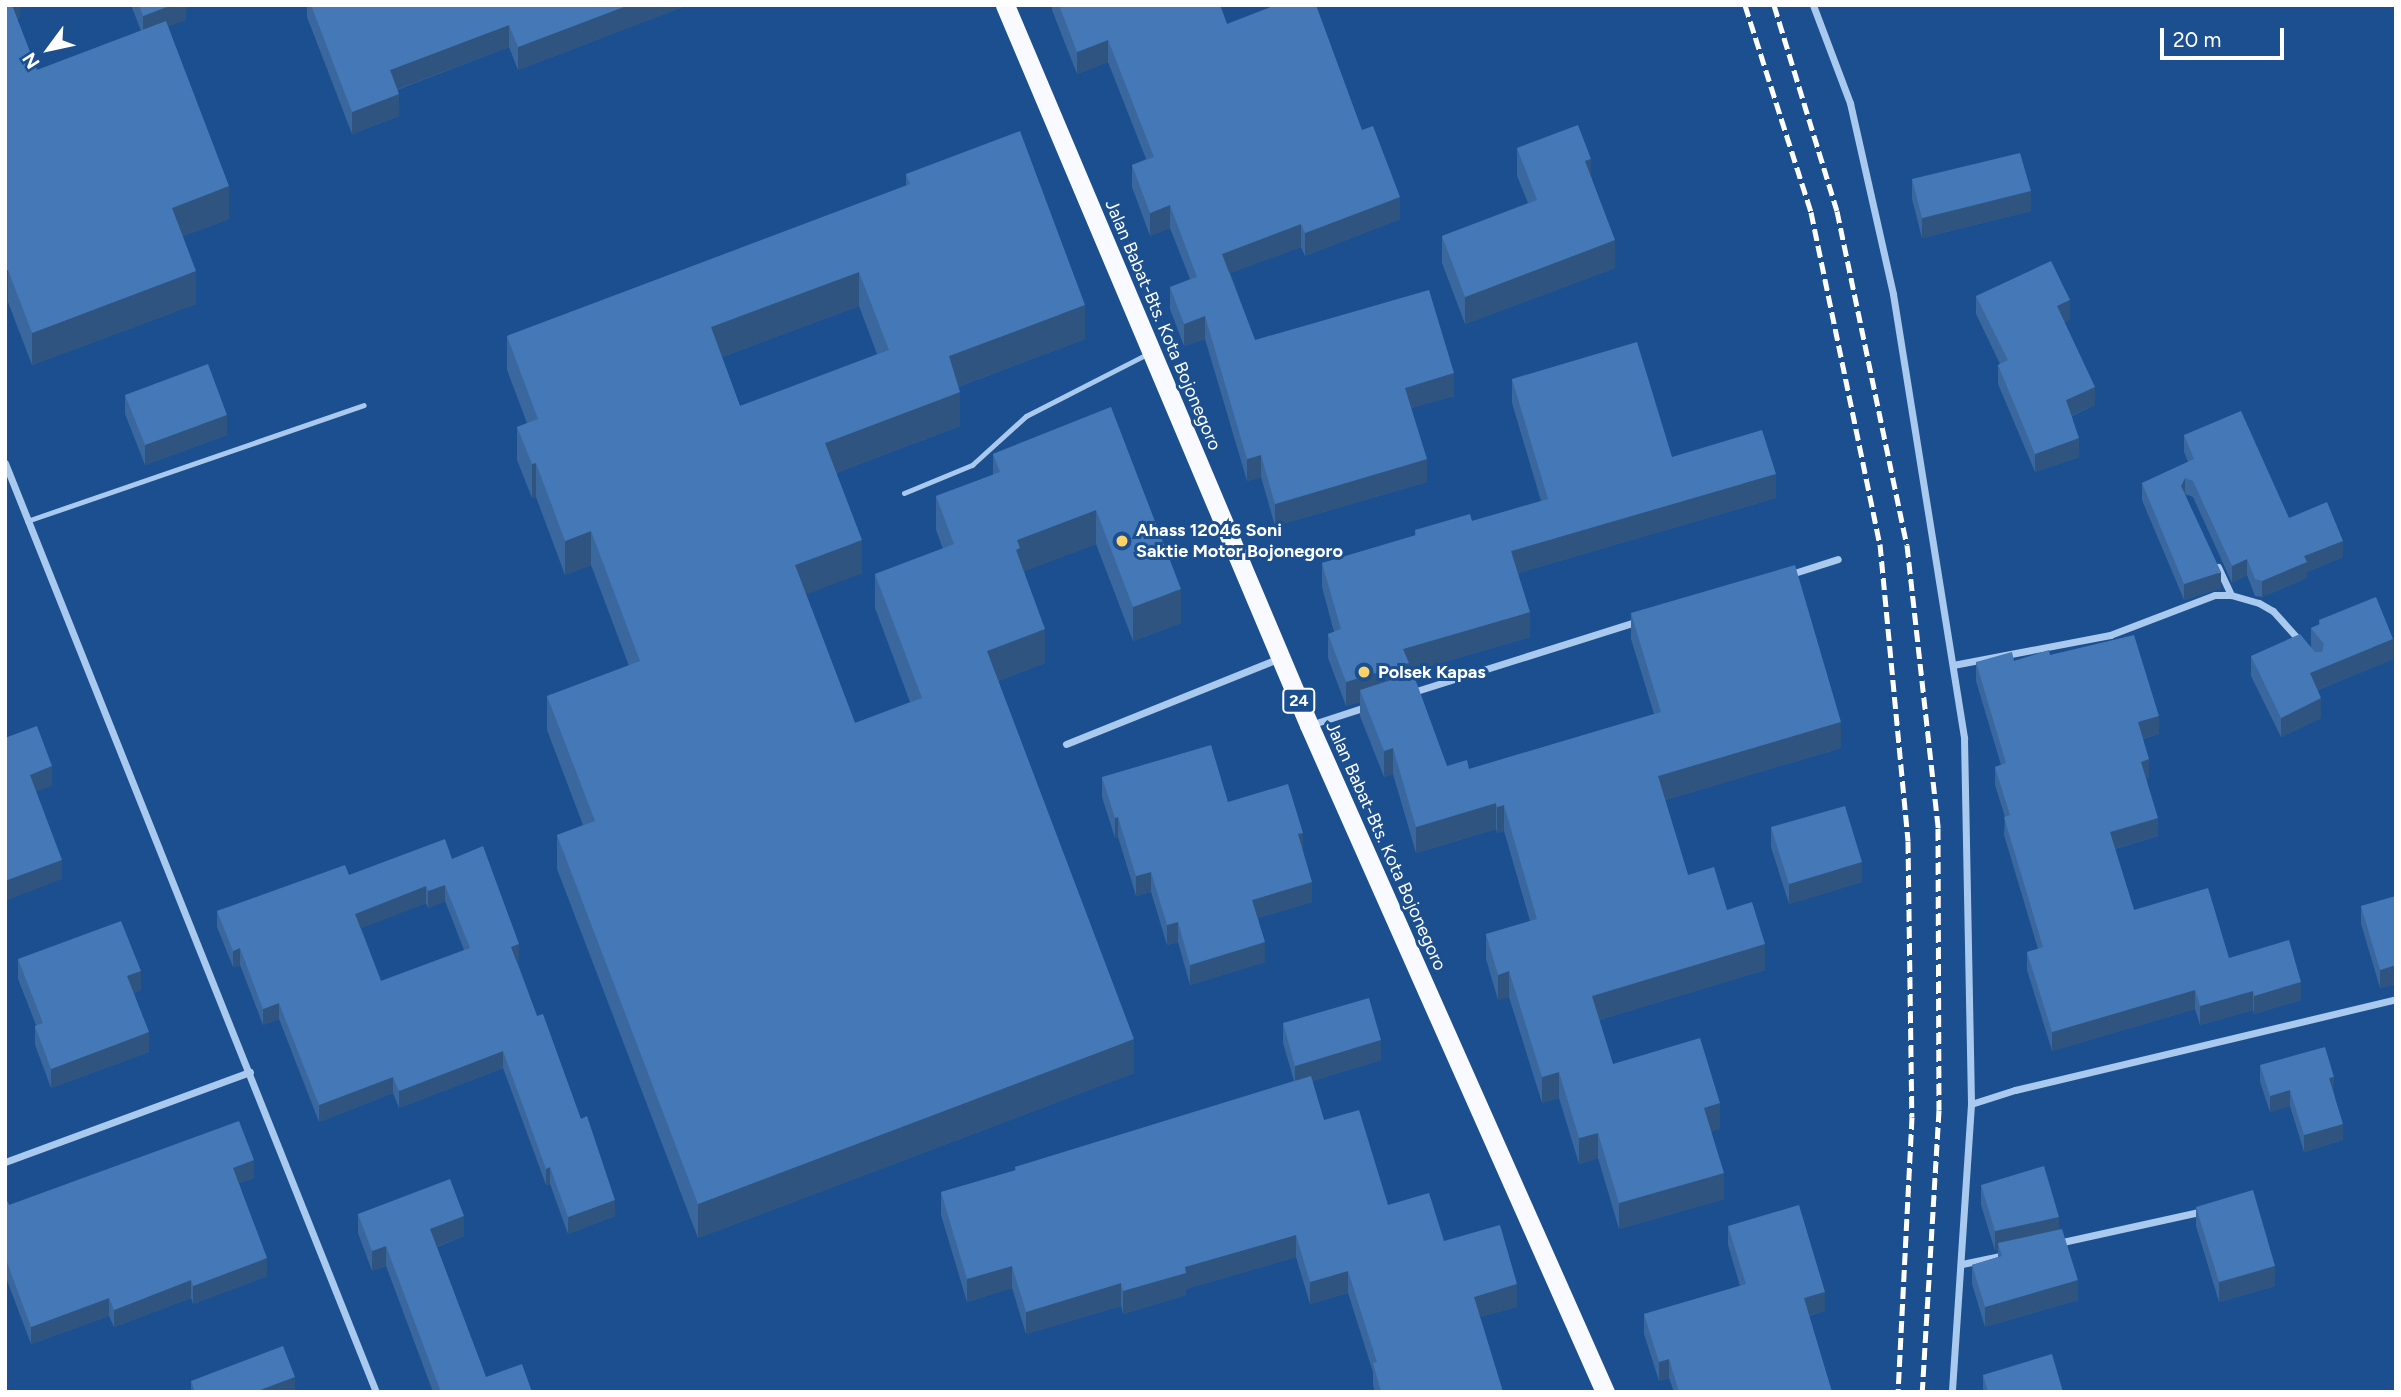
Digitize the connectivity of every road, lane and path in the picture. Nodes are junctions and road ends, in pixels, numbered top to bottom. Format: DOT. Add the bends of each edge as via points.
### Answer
graph roads {
  1 [pos="1005,5"];
  2 [pos="1813,5"];
  3 [pos="1152,352"];
  4 [pos="364,405"];
  5 [pos="5,463"];
  6 [pos="904,494"];
  7 [pos="27,521"];
  8 [pos="1838,559"];
  9 [pos="2214,559"];
  10 [pos="1785,576"];
  11 [pos="2231,595"];
  12 [pos="1653,617"];
  13 [pos="2303,646"];
  14 [pos="1281,657"];
  15 [pos="1953,665"];
  16 [pos="1402,696"];
  17 [pos="1375,704"];
  18 [pos="1309,725"];
  19 [pos="1066,744"];
  20 [pos="2396,999"];
  21 [pos="250,1072"];
  22 [pos="1971,1104"];
  23 [pos="5,1162"];
  24 [pos="2213,1209"];
  25 [pos="2054,1244"];
  26 [pos="2014,1253"];
  27 [pos="1962,1264"];
  28 [pos="376,1392"];
  29 [pos="1605,1392"];
  30 [pos="1952,1392"];
  1 -- 3 [label="highway, Jalan Babat-Bts. Kota Bojonegoro / 24"];
  2 -- 15 [label="street" via="1850,103 1893,294"];
  3 -- 6 [label="lane" via="1026,416 972,466"];
  3 -- 14 [label="highway, Jalan Babat-Bts. Kota Bojonegoro / 24"];
  4 -- 7 [label="lane"];
  5 -- 7 [label="street"];
  7 -- 21 [label="street"];
  8 -- 10 [label="street"];
  9 -- 11 [label="street"];
  11 -- 13 [label="street" via="2273,611"];
  11 -- 15 [label="street" via="2215,595 2110,635"];
  12 -- 16 [label="street"];
  14 -- 18 [label="highway, Jalan Babat-Bts. Kota Bojonegoro / 24"];
  14 -- 19 [label="street"];
  15 -- 22 [label="street" via="1964,738"];
  17 -- 18 [label="street"];
  18 -- 29 [label="highway, Jalan Babat-Bts. Kota Bojonegoro / 24"];
  20 -- 22 [label="street"];
  21 -- 23 [label="street"];
  21 -- 28 [label="street"];
  22 -- 27 [label="street"];
  24 -- 25 [label="street"];
  26 -- 27 [label="street"];
  27 -- 30 [label="street"];
}
